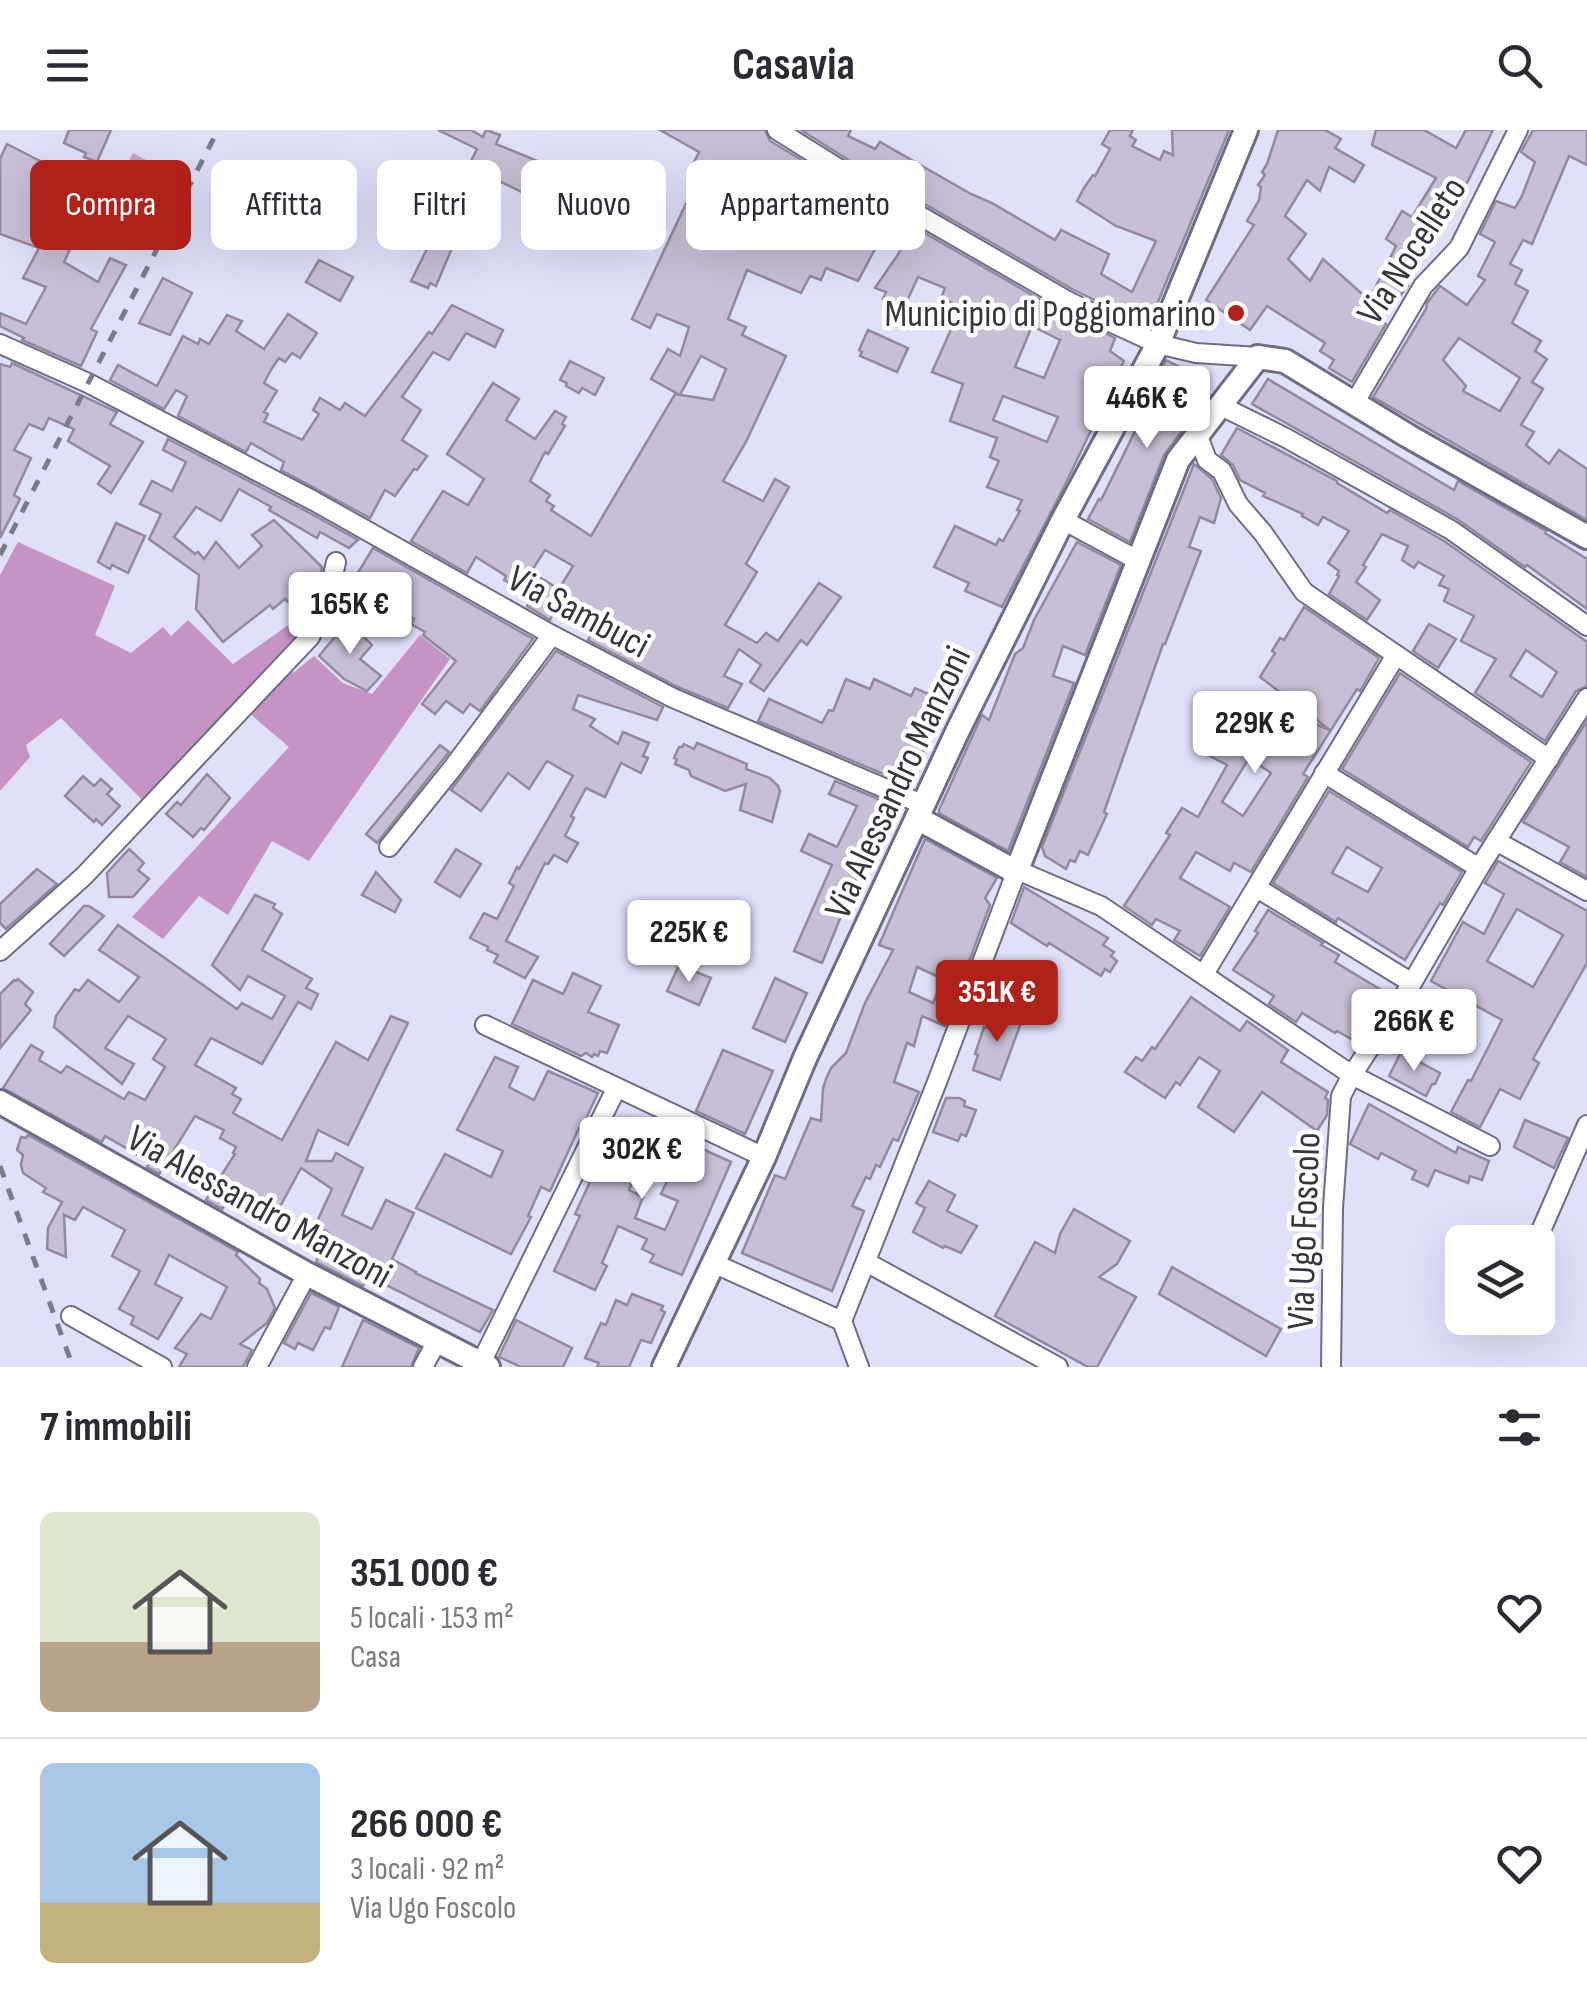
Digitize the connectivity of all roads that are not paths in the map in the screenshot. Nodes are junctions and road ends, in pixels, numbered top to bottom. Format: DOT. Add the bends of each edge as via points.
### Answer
graph roads {
  1 [pos="776,130"];
  2 [pos="1246,130"];
  3 [pos="1518,130"];
  4 [pos="0,344"];
  5 [pos="1158,344"];
  6 [pos="1258,357"];
  7 [pos="1354,402"];
  8 [pos="1221,406"];
  9 [pos="1198,436"];
  10 [pos="1063,520"];
  11 [pos="1587,537"];
  12 [pos="1139,561"];
  13 [pos="336,562"];
  14 [pos="1587,626"];
  15 [pos="552,635"];
  16 [pos="1396,654"];
  17 [pos="1587,698"];
  18 [pos="1549,759"];
  19 [pos="1324,773"];
  20 [pos="920,812"];
  21 [pos="1496,841"];
  22 [pos="389,848"];
  23 [pos="1479,868"];
  24 [pos="1017,870"];
  25 [pos="1257,888"];
  26 [pos="1587,891"];
  27 [pos="0,951"];
  28 [pos="1204,974"];
  29 [pos="1412,983"];
  30 [pos="485,1025"];
  31 [pos="1352,1075"];
  32 [pos="616,1088"];
  33 [pos="0,1102"];
  34 [pos="1587,1125"];
  35 [pos="1490,1146"];
  36 [pos="764,1156"];
  37 [pos="1543,1225"];
  38 [pos="866,1262"];
  39 [pos="713,1263"];
  40 [pos="307,1274"];
  41 [pos="71,1316"];
  42 [pos="842,1321"];
  43 [pos="436,1341"];
  44 [pos="484,1365"];
  45 [pos="162,1367"];
  46 [pos="257,1367"];
  47 [pos="423,1367"];
  48 [pos="664,1367"];
  49 [pos="858,1367"];
  50 [pos="1058,1367"];
  51 [pos="1331,1367"];
  1 -- 5 [label="street" via="1066,300"];
  2 -- 5 [label="main road, Via Alessandro Manzoni"];
  3 -- 7 [label="street, Via Nocelleto" via="1458,248 1423,286"];
  4 -- 15 [label="street, Via Sambuci" via="314,501"];
  5 -- 6 [label="street"];
  5 -- 10 [label="main road, Via Alessandro Manzoni"];
  6 -- 7 [label="main road" via="1285,361"];
  6 -- 8 [label="main road"];
  7 -- 11 [label="main road"];
  8 -- 9 [label="main road"];
  8 -- 14 [label="street" via="1451,530"];
  9 -- 12 [label="main road" via="1178,460"];
  9 -- 16 [label="street" via="1208,460 1304,592"];
  10 -- 12 [label="street"];
  10 -- 20 [label="main road, Via Alessandro Manzoni"];
  12 -- 24 [label="main road"];
  13 -- 27 [label="street" via="310,636 84,876"];
  15 -- 20 [label="street, Via Sambuci"];
  15 -- 22 [label="street"];
  16 -- 18 [label="street"];
  16 -- 19 [label="street"];
  17 -- 18 [label="street, Via Ugo Foscolo"];
  18 -- 21 [label="street, Via Ugo Foscolo"];
  19 -- 23 [label="street"];
  19 -- 25 [label="street"];
  20 -- 24 [label="main road"];
  20 -- 36 [label="main road, Via Alessandro Manzoni"];
  21 -- 23 [label="street, Via Ugo Foscolo"];
  21 -- 26 [label="street"];
  23 -- 29 [label="street, Via Ugo Foscolo"];
  24 -- 28 [label="street" via="1102,906"];
  24 -- 38 [label="street"];
  25 -- 28 [label="street"];
  25 -- 29 [label="street"];
  28 -- 31 [label="street"];
  29 -- 31 [label="street, Via Ugo Foscolo"];
  30 -- 32 [label="street"];
  31 -- 35 [label="street"];
  31 -- 51 [label="street, Via Ugo Foscolo" via="1341,1096 1334,1190"];
  32 -- 36 [label="street"];
  32 -- 44 [label="street"];
  33 -- 40 [label="main road, Via Alessandro Manzoni"];
  34 -- 37 [label="street"];
  36 -- 39 [label="main road, Via Alessandro Manzoni"];
  38 -- 42 [label="street"];
  38 -- 50 [label="street"];
  39 -- 42 [label="street"];
  39 -- 48 [label="main road, Via Alessandro Manzoni"];
  40 -- 43 [label="main road, Via Alessandro Manzoni"];
  40 -- 46 [label="street"];
  41 -- 45 [label="street"];
  42 -- 49 [label="street"];
  43 -- 44 [label="main road, Via Alessandro Manzoni"];
  43 -- 47 [label="street"];
}
